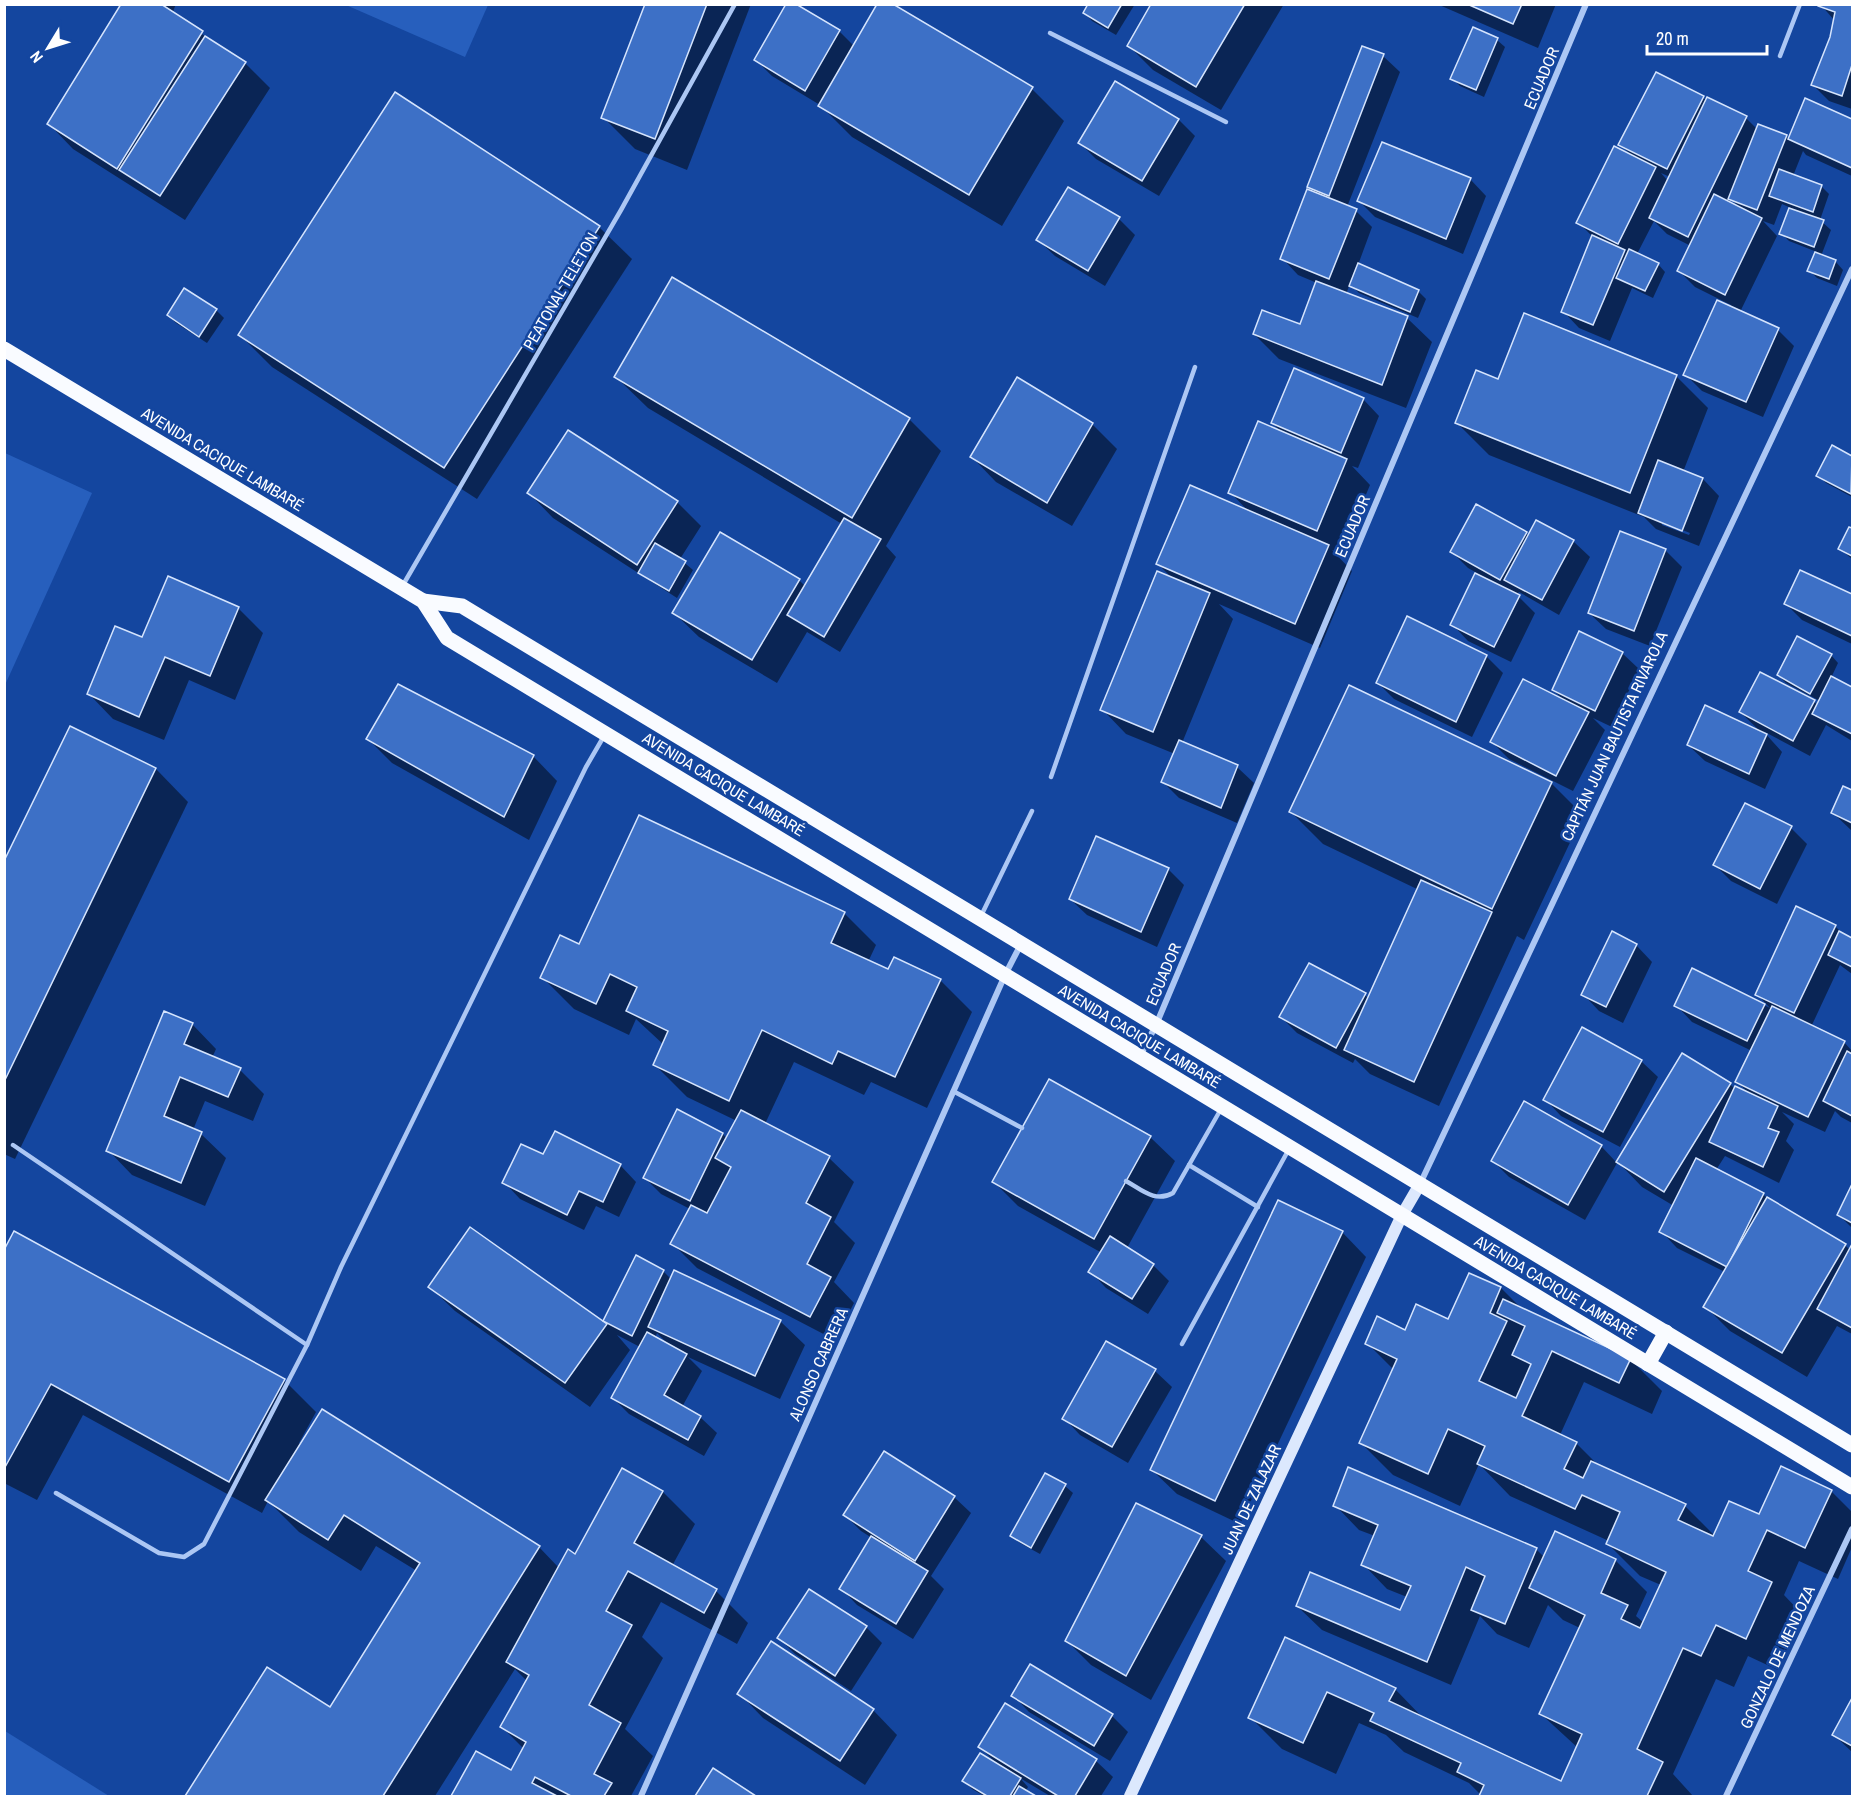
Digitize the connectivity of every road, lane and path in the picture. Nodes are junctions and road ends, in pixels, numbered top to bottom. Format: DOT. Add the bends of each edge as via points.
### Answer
graph roads {
  1 [pos="735,4"];
  2 [pos="1586,4"];
  3 [pos="1800,4"];
  4 [pos="1050,33"];
  5 [pos="1780,56"];
  6 [pos="1226,122"];
  7 [pos="1852,269"];
  8 [pos="4,349"];
  9 [pos="1195,367"];
  10 [pos="402,588"];
  11 [pos="423,601"];
  12 [pos="606,734"];
  13 [pos="1052,777"];
  14 [pos="1032,811"];
  15 [pos="980,918"];
  16 [pos="1021,944"];
  17 [pos="1005,975"];
  18 [pos="1156,1025"];
  19 [pos="1139,1056"];
  20 [pos="954,1091"];
  21 [pos="1222,1107"];
  22 [pos="1022,1128"];
  23 [pos="13,1145"];
  24 [pos="1290,1148"];
  25 [pos="1189,1166"];
  26 [pos="1126,1181"];
  27 [pos="1420,1184"];
  28 [pos="1258,1207"];
  29 [pos="1402,1215"];
  30 [pos="1666,1332"];
  31 [pos="1182,1344"];
  32 [pos="307,1345"];
  33 [pos="1648,1364"];
  34 [pos="1852,1445"];
  35 [pos="1852,1487"];
  36 [pos="56,1493"];
  37 [pos="1852,1529"];
  38 [pos="641,1797"];
  39 [pos="1130,1797"];
  40 [pos="1726,1797"];
  1 -- 10 [label="lane, PEATONAL TELETON"];
  2 -- 18 [label="street, ECUADOR"];
  3 -- 5 [label="lane"];
  4 -- 6 [label="lane"];
  7 -- 27 [label="street, CAPITÁN JUAN BAUTISTA RIVAROLA"];
  8 -- 10 [label="main road, AVENIDA CACIQUE LAMBARÉ"];
  9 -- 13 [label="lane"];
  10 -- 11 [label="main road, AVENIDA CACIQUE LAMBARÉ"];
  11 -- 12 [label="main road, AVENIDA CACIQUE LAMBARÉ" via="447,638"];
  11 -- 15 [label="main road, AVENIDA CACIQUE LAMBARÉ" via="462,606"];
  12 -- 17 [label="main road, AVENIDA CACIQUE LAMBARÉ"];
  12 -- 32 [label="lane" via="586,767 346,1257"];
  14 -- 15 [label="lane"];
  15 -- 16 [label="main road, AVENIDA CACIQUE LAMBARÉ"];
  16 -- 17 [label="street, ALONSO CABRERA"];
  16 -- 18 [label="main road, AVENIDA CACIQUE LAMBARÉ"];
  17 -- 19 [label="main road, AVENIDA CACIQUE LAMBARÉ"];
  17 -- 20 [label="street, ALONSO CABRERA"];
  18 -- 19 [label="street, ECUADOR"];
  18 -- 27 [label="main road, AVENIDA CACIQUE LAMBARÉ"];
  19 -- 21 [label="main road, AVENIDA CACIQUE LAMBARÉ"];
  20 -- 22 [label="lane"];
  20 -- 38 [label="street, ALONSO CABRERA"];
  21 -- 24 [label="main road, AVENIDA CACIQUE LAMBARÉ"];
  21 -- 25 [label="lane"];
  23 -- 32 [label="lane"];
  24 -- 28 [label="lane"];
  24 -- 29 [label="main road, AVENIDA CACIQUE LAMBARÉ"];
  25 -- 26 [label="lane" via="1173,1193 1164,1198"];
  25 -- 28 [label="lane"];
  27 -- 29 [label="street, CAPITÁN JUAN BAUTISTA RIVAROLA"];
  27 -- 30 [label="main road, AVENIDA CACIQUE LAMBARÉ"];
  28 -- 31 [label="lane"];
  29 -- 33 [label="main road, AVENIDA CACIQUE LAMBARÉ"];
  29 -- 39 [label="street, JUAN DE ZALAZAR"];
  30 -- 33 [label="main road"];
  30 -- 34 [label="main road, AVENIDA CACIQUE LAMBARÉ"];
  32 -- 36 [label="lane" via="204,1544 184,1557 159,1553"];
  33 -- 35 [label="main road, AVENIDA CACIQUE LAMBARÉ"];
  37 -- 40 [label="street, GONZALO DE MENDOZA"];
}
